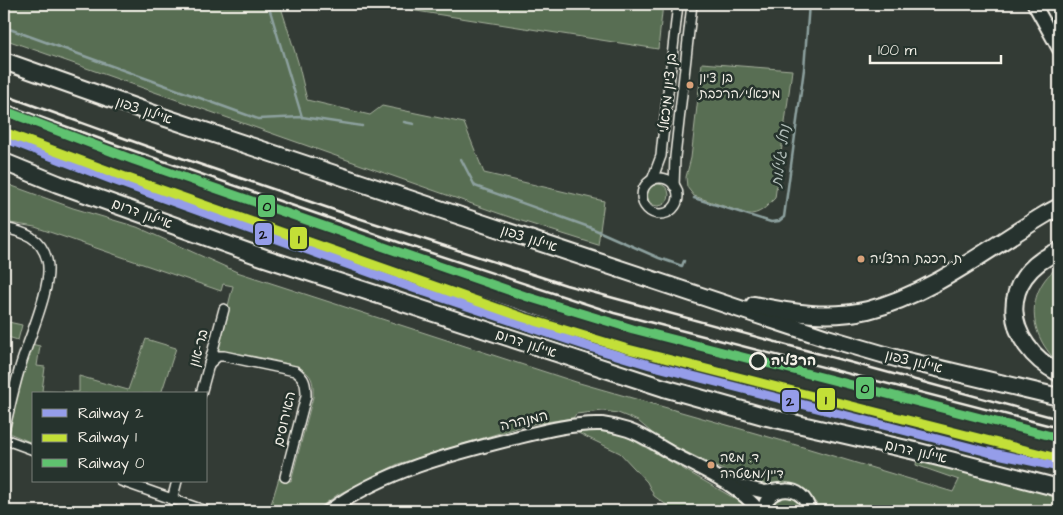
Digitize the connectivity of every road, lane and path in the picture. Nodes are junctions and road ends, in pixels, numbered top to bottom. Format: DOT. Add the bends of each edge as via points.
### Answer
graph roads {
  1 [pos="678,4"];
  2 [pos="692,4"];
  3 [pos="1034,4"];
  4 [pos="1057,4"];
  5 [pos="1059,7"];
  6 [pos="1059,49"];
  7 [pos="4,61"];
  8 [pos="4,162"];
  9 [pos="652,180"];
  10 [pos="674,186"];
  11 [pos="1059,207"];
  12 [pos="4,228"];
  13 [pos="1059,251"];
  14 [pos="667,285"];
  15 [pos="224,310"];
  16 [pos="209,364"];
  17 [pos="1059,374"];
  18 [pos="202,392"];
  19 [pos="1059,397"];
  20 [pos="4,431"];
  21 [pos="4,439"];
  22 [pos="32,449"];
  23 [pos="285,476"];
  24 [pos="125,482"];
  25 [pos="177,482"];
  26 [pos="725,482"];
  27 [pos="1059,488"];
  28 [pos="781,490"];
  29 [pos="172,500"];
  30 [pos="810,510"];
  31 [pos="206,511"];
  32 [pos="329,511"];
  33 [pos="761,511"];
  1 -- 9 [label="street, בן ציון מיכאלי" via="661,156"];
  2 -- 10 [label="street, בן ציון מיכאלי"];
  3 -- 6 [label="street"];
  4 -- 5 [label="street"];
  7 -- 14 [label="highway, איילון צפון"];
  8 -- 27 [label="highway, איילון דרום" via="265,258 664,388 767,417"];
  9 -- 10 [label="street" via="661,178"];
  9 -- 10 [label="street" via="644,187 642,198 654,213 663,213 674,206 677,197"];
  11 -- 14 [label="highway" via="923,288 866,310 822,314 783,311"];
  12 -- 20 [label="street" via="28,234 37,240 47,257 49,270"];
  13 -- 17 [label="highway" via="1039,261 1025,275 1014,302 1025,343 1037,358"];
  14 -- 19 [label="highway, איילון צפון" via="863,348"];
  15 -- 16 [label="street, בר-און"];
  16 -- 18 [label="street, בר-און"];
  16 -- 23 [label="street, האירוסים" via="218,356 224,356 295,371 303,377 306,396"];
  21 -- 22 [label="street"];
  24 -- 29 [label="street"];
  25 -- 29 [label="street"];
  26 -- 28 [label="street, המנהרה" via="765,492"];
  26 -- 32 [label="street, המנהרה" via="630,430 585,424 503,441 410,469 359,490"];
  26 -- 33 [label="street, המנהרה"];
  28 -- 30 [label="street, המנהרה" via="799,493"];
  28 -- 33 [label="street" via="768,498"];
  29 -- 31 [label="street"];
}
